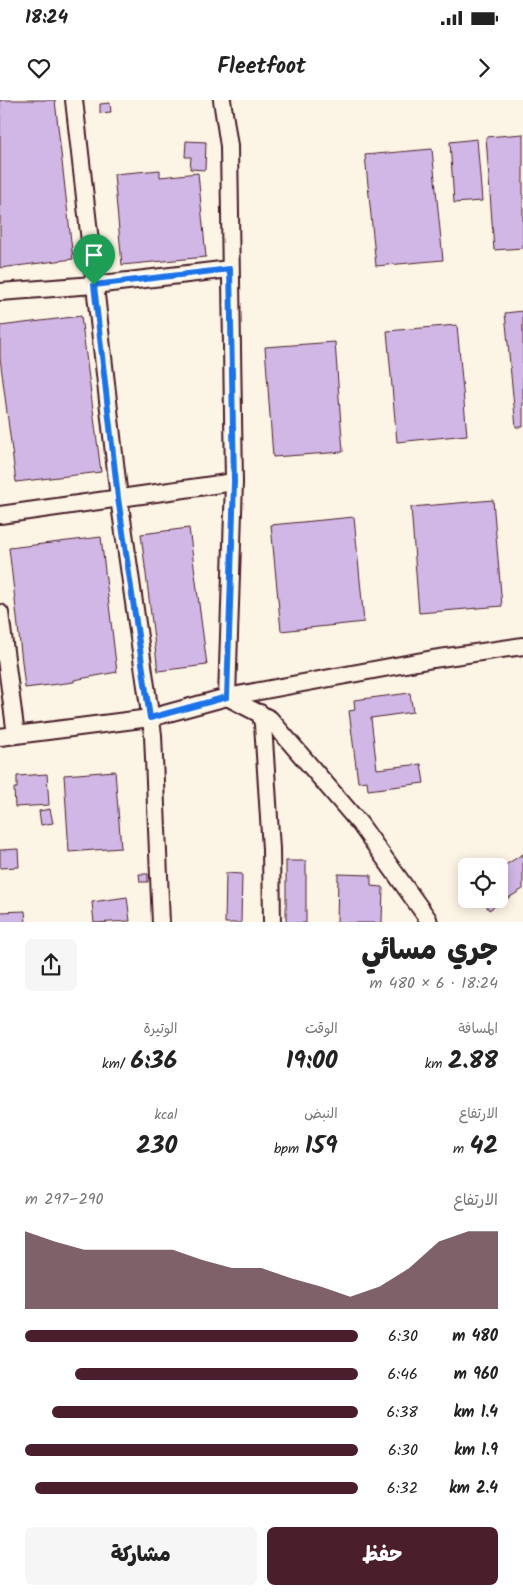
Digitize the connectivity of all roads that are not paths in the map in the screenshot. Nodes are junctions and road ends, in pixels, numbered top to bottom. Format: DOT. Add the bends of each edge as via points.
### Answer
graph roads {
  1 [pos="74,100"];
  2 [pos="222,100"];
  3 [pos="230,269"];
  4 [pos="94,285"];
  5 [pos="0,292"];
  6 [pos="234,482"];
  7 [pos="118,498"];
  8 [pos="0,515"];
  9 [pos="0,613"];
  10 [pos="523,646"];
  11 [pos="227,697"];
  12 [pos="260,713"];
  13 [pos="150,718"];
  14 [pos="8,736"];
  15 [pos="161,922"];
  16 [pos="272,922"];
  17 [pos="429,922"];
  1 -- 4 [label="lane"];
  2 -- 3 [label="lane" via="229,146"];
  3 -- 4 [label="lane"];
  3 -- 6 [label="lane"];
  4 -- 5 [label="lane"];
  4 -- 7 [label="lane"];
  6 -- 7 [label="lane"];
  6 -- 11 [label="lane"];
  7 -- 8 [label="lane"];
  7 -- 13 [label="lane"];
  9 -- 14 [label="lane"];
  10 -- 11 [label="lane"];
  11 -- 12 [label="lane"];
  11 -- 13 [label="lane"];
  12 -- 16 [label="lane" via="271,849"];
  12 -- 17 [label="lane" via="270,719 360,824"];
  13 -- 14 [label="lane"];
  13 -- 15 [label="lane"];
}
